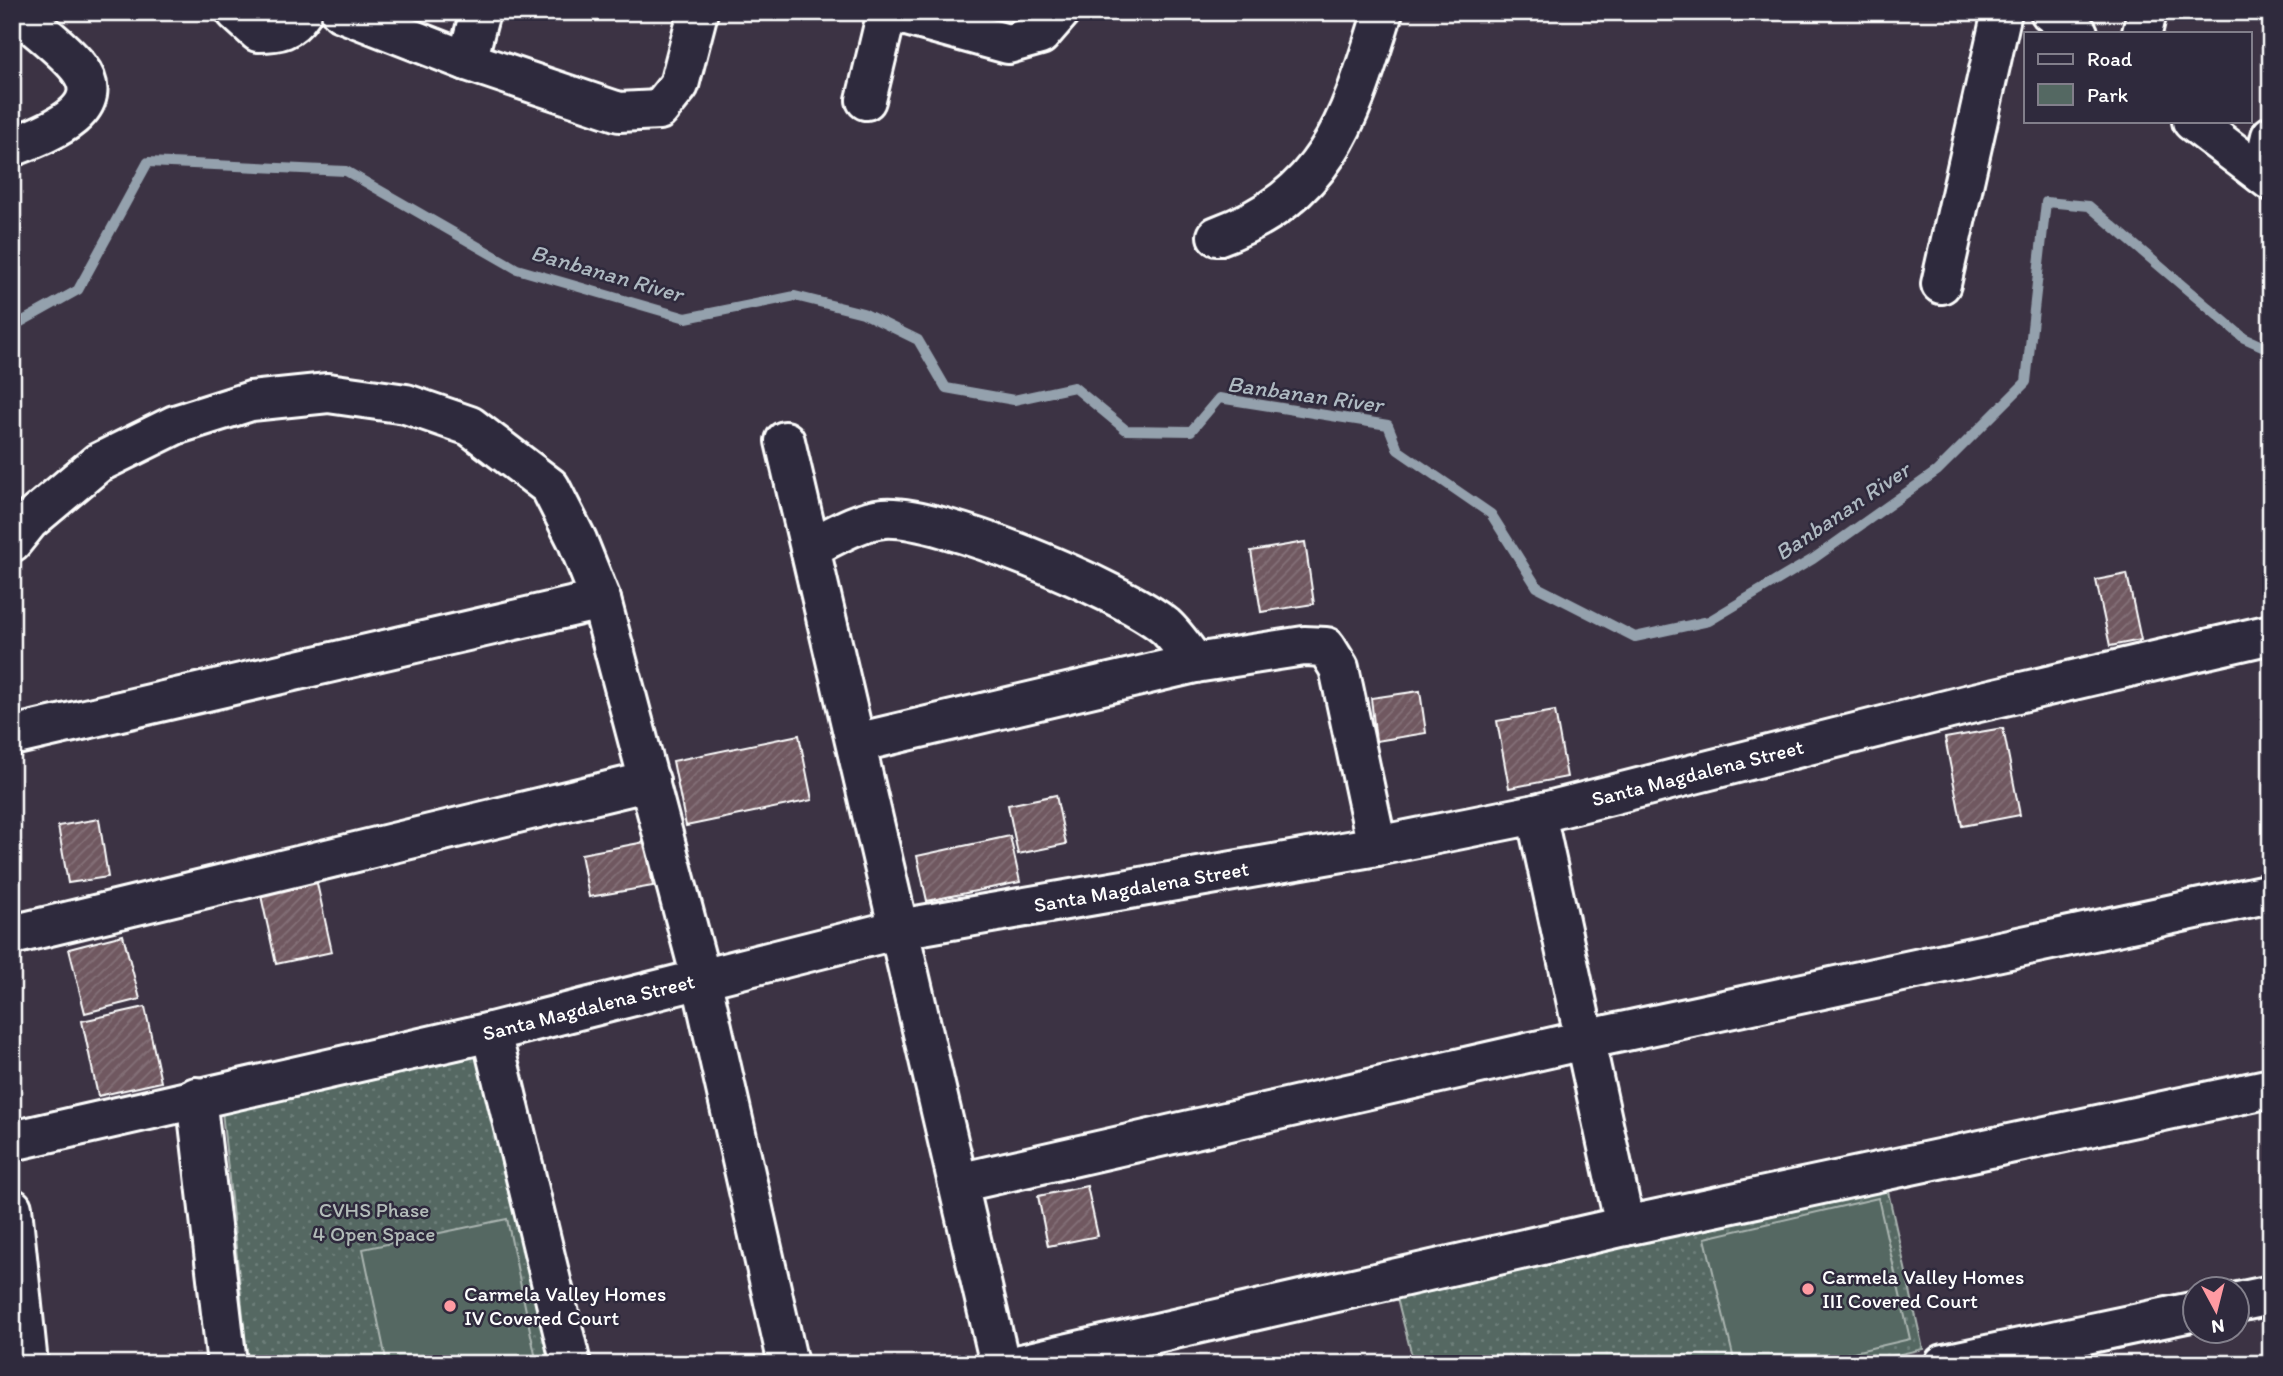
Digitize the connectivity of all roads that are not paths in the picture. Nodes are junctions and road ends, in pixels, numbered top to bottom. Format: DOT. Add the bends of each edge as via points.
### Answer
graph roads {
  1 [pos="18,12"];
  2 [pos="236,12"];
  3 [pos="302,12"];
  4 [pos="341,12"];
  5 [pos="480,12"];
  6 [pos="698,12"];
  7 [pos="889,12"];
  8 [pos="1060,12"];
  9 [pos="1383,12"];
  10 [pos="2002,12"];
  11 [pos="2050,12"];
  12 [pos="2147,12"];
  13 [pos="2077,32"];
  14 [pos="2142,32"];
  15 [pos="467,61"];
  16 [pos="866,100"];
  17 [pos="2193,122"];
  18 [pos="2271,136"];
  19 [pos="12,147"];
  20 [pos="2266,177"];
  21 [pos="1217,236"];
  22 [pos="1941,284"];
  23 [pos="785,441"];
  24 [pos="12,541"];
  25 [pos="810,548"];
  26 [pos="601,600"];
  27 [pos="2271,634"];
  28 [pos="1195,663"];
  29 [pos="12,736"];
  30 [pos="856,743"];
  31 [pos="650,781"];
  32 [pos="1536,814"];
  33 [pos="1377,846"];
  34 [pos="2271,893"];
  35 [pos="899,929"];
  36 [pos="12,935"];
  37 [pos="701,978"];
  38 [pos="491,1032"];
  39 [pos="1584,1040"];
  40 [pos="2271,1088"];
  41 [pos="196,1097"];
  42 [pos="12,1141"];
  43 [pos="958,1183"];
  44 [pos="12,1208"];
  45 [pos="1625,1226"];
  46 [pos="2271,1296"];
  47 [pos="2252,1299"];
  48 [pos="2182,1314"];
  49 [pos="29,1364"];
  50 [pos="227,1364"];
  51 [pos="571,1364"];
  52 [pos="789,1364"];
  53 [pos="1000,1364"];
  54 [pos="1021,1364"];
  55 [pos="1944,1364"];
  1 -- 19 [label="street" via="80,68 87,91 81,111 53,131"];
  2 -- 3 [label="street" via="258,32 286,29"];
  4 -- 15 [label="street"];
  5 -- 15 [label="street"];
  6 -- 15 [label="street" via="680,85 659,110 619,112"];
  7 -- 8 [label="street" via="1008,44 1040,35"];
  7 -- 16 [label="street"];
  9 -- 21 [label="street" via="1356,99 1321,161 1282,202 1247,225"];
  10 -- 22 [label="street"];
  11 -- 13 [label="street"];
  12 -- 14 [label="street"];
  17 -- 20 [label="street"];
  18 -- 20 [label="street"];
  23 -- 25 [label="street"];
  24 -- 26 [label="street" via="97,463 175,425 251,401 328,393 406,404 470,426 550,487"];
  25 -- 28 [label="street" via="881,519 914,519 950,529 1138,608 1166,627"];
  25 -- 30 [label="street"];
  26 -- 29 [label="street"];
  26 -- 31 [label="street"];
  27 -- 32 [label="street, Santa Magdalena Street" via="1970,704"];
  28 -- 30 [label="street"];
  28 -- 33 [label="street" via="1304,646 1326,647 1339,668"];
  30 -- 35 [label="street"];
  31 -- 36 [label="street"];
  31 -- 37 [label="street"];
  32 -- 33 [label="street, Santa Magdalena Street"];
  32 -- 39 [label="street"];
  33 -- 35 [label="street, Santa Magdalena Street"];
  34 -- 39 [label="street"];
  35 -- 37 [label="street, Santa Magdalena Street"];
  35 -- 43 [label="street"];
  37 -- 38 [label="street, Santa Magdalena Street"];
  37 -- 52 [label="street"];
  38 -- 41 [label="street, Santa Magdalena Street"];
  38 -- 51 [label="street"];
  39 -- 43 [label="street"];
  39 -- 45 [label="street"];
  40 -- 45 [label="street"];
  41 -- 42 [label="street, Santa Magdalena Street"];
  41 -- 50 [label="street"];
  43 -- 53 [label="street"];
  44 -- 49 [label="street"];
  45 -- 54 [label="street"];
  46 -- 47 [label="street"];
  48 -- 55 [label="street"];
}
